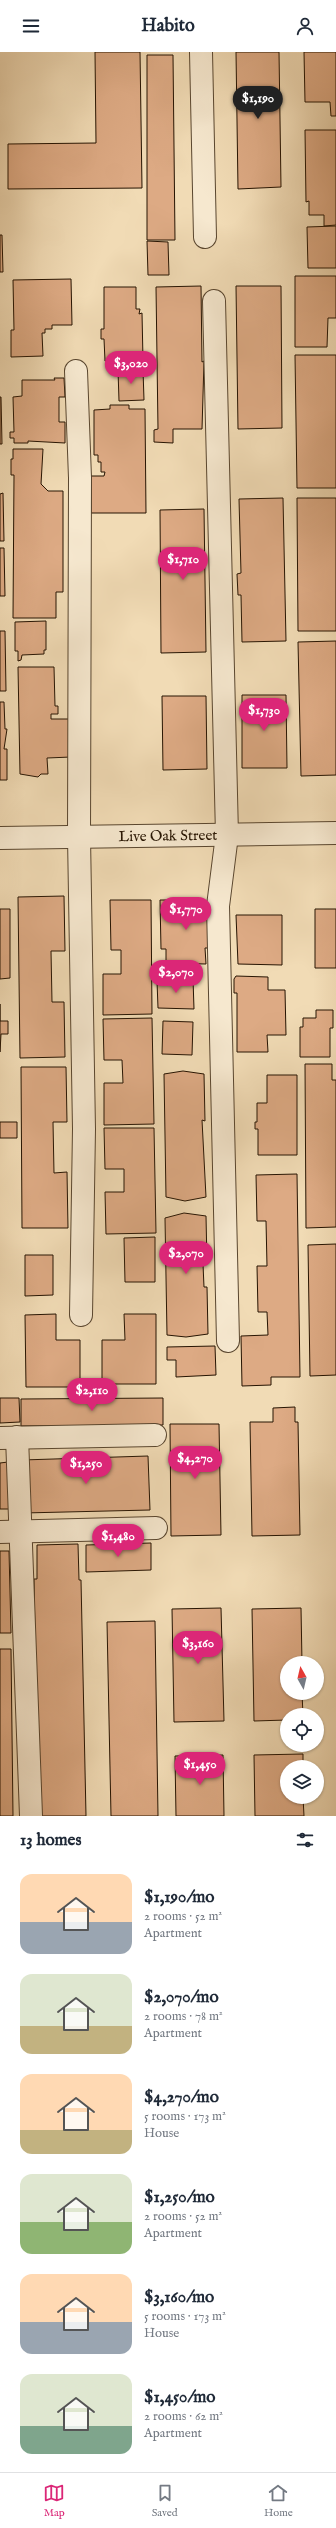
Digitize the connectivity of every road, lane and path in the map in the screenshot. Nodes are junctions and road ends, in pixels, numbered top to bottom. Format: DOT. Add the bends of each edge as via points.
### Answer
graph roads {
  1 [pos="201,52"];
  2 [pos="205,237"];
  3 [pos="214,301"];
  4 [pos="76,371"];
  5 [pos="336,833"];
  6 [pos="227,835"];
  7 [pos="79,837"];
  8 [pos="0,838"];
  9 [pos="81,1315"];
  10 [pos="228,1341"];
  11 [pos="155,1435"];
  12 [pos="8,1437"];
  13 [pos="156,1528"];
  14 [pos="10,1531"];
  15 [pos="31,1816"];
  1 -- 2 [label="street"];
  3 -- 6 [label="street"];
  4 -- 7 [label="street" via="81,588"];
  5 -- 6 [label="street, Live Oak Street"];
  6 -- 7 [label="street, Live Oak Street"];
  6 -- 10 [label="street" via="218,906"];
  7 -- 8 [label="street, Live Oak Street"];
  7 -- 9 [label="street" via="84,1129"];
  11 -- 12 [label="street"];
  12 -- 14 [label="street"];
  13 -- 14 [label="street"];
  14 -- 15 [label="street"];
}
